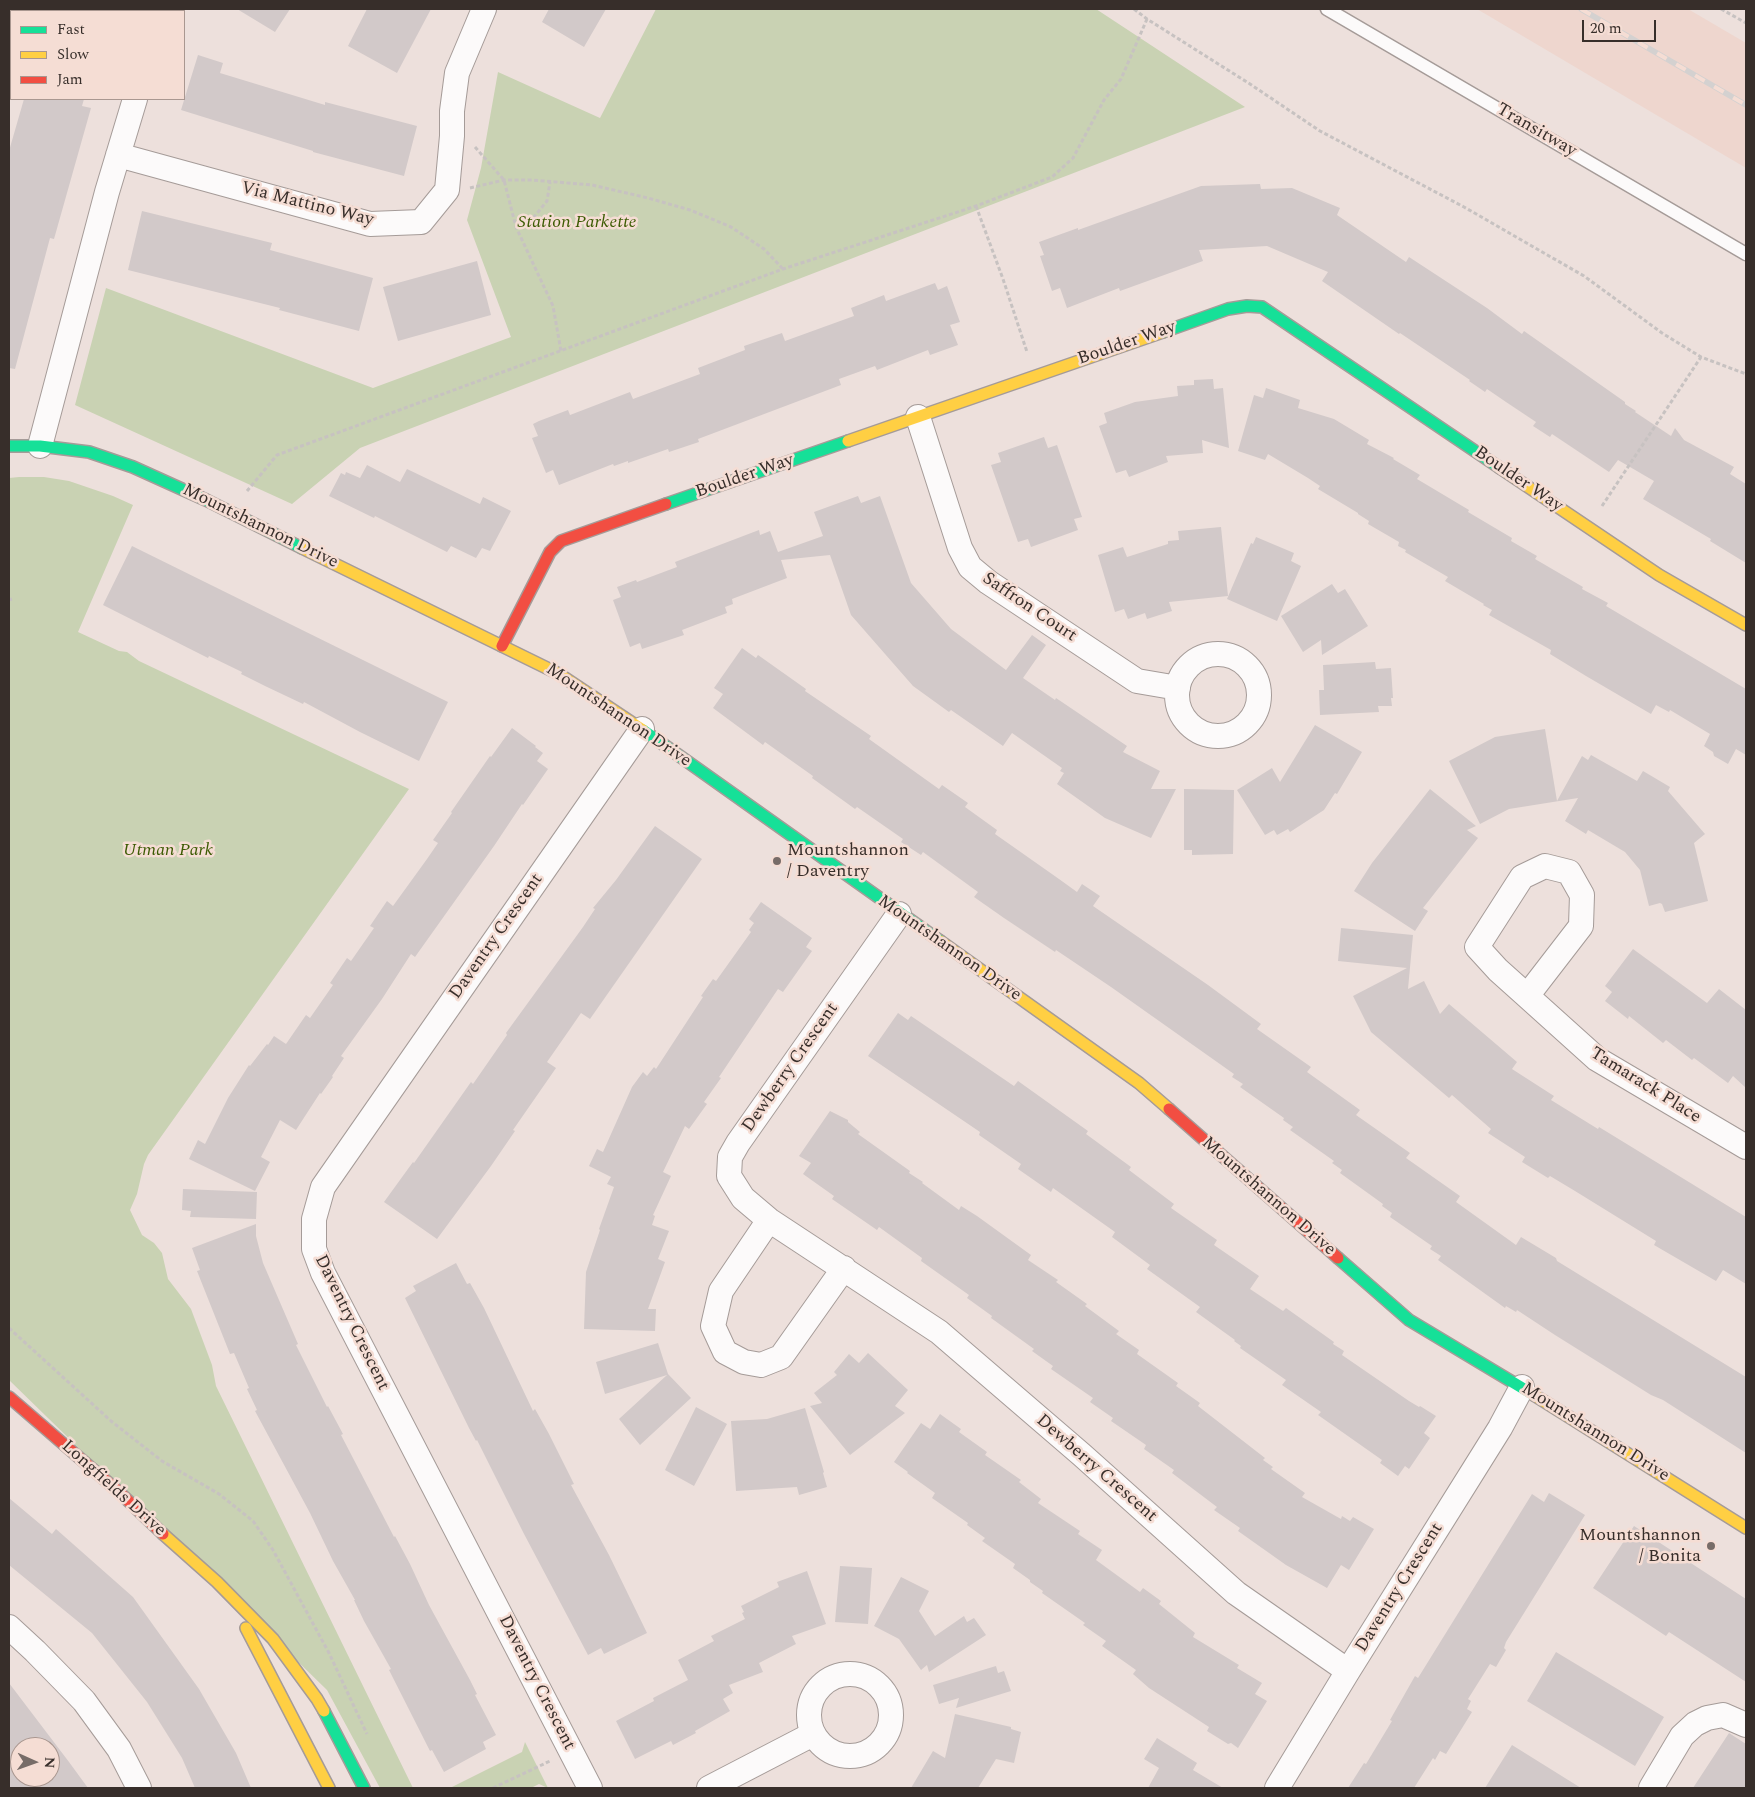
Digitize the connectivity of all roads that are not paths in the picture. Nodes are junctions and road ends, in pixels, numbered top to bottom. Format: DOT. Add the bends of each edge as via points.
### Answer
graph roads {
  1 [pos="484,9"];
  2 [pos="1327,9"];
  3 [pos="135,100"];
  4 [pos="118,156"];
  5 [pos="1746,254"];
  6 [pos="918,417"];
  7 [pos="9,446"];
  8 [pos="40,446"];
  9 [pos="1746,625"];
  10 [pos="502,646"];
  11 [pos="1178,688"];
  12 [pos="642,729"];
  13 [pos="899,914"];
  14 [pos="1527,996"];
  15 [pos="1746,1147"];
  16 [pos="769,1220"];
  17 [pos="844,1268"];
  18 [pos="1522,1387"];
  19 [pos="9,1397"];
  20 [pos="1746,1528"];
  21 [pos="217,1582"];
  22 [pos="9,1627"];
  23 [pos="1348,1671"];
  24 [pos="1746,1725"];
  25 [pos="813,1734"];
  26 [pos="139,1788"];
  27 [pos="329,1788"];
  28 [pos="364,1788"];
  29 [pos="590,1788"];
  30 [pos="709,1788"];
  31 [pos="1277,1788"];
  32 [pos="1651,1788"];
  1 -- 4 [label="street, Via Mattino Way" via="457,73 447,190 421,222 370,224"];
  2 -- 5 [label="lane, Transitway"];
  3 -- 4 [label="street"];
  4 -- 8 [label="street"];
  6 -- 9 [label="street, Boulder Way" via="1228,309 1262,307 1659,575"];
  6 -- 10 [label="street, Boulder Way" via="562,541 550,552"];
  6 -- 11 [label="street, Saffron Court" via="960,548 970,567 1137,681"];
  7 -- 8 [label="street, Mountshannon Drive"];
  8 -- 10 [label="street, Mountshannon Drive" via="89,452 134,467"];
  10 -- 12 [label="street, Mountshannon Drive" via="559,674"];
  12 -- 13 [label="street, Mountshannon Drive"];
  12 -- 29 [label="street, Daventry Crescent" via="323,1186 314,1219 314,1249 323,1273"];
  13 -- 16 [label="street, Dewberry Crescent" via="730,1157 729,1176 743,1198"];
  13 -- 18 [label="street, Mountshannon Drive" via="1139,1083 1409,1320"];
  14 -- 14 [label="street, Tamarack Place" via="1581,926 1582,895 1569,872 1545,866 1522,877 1477,947"];
  14 -- 15 [label="street, Tamarack Place" via="1597,1059"];
  16 -- 17 [label="street, Dewberry Crescent"];
  16 -- 17 [label="street" via="720,1291 713,1326 725,1352 744,1362 761,1365 781,1357"];
  17 -- 23 [label="street, Dewberry Crescent" via="940,1332 1236,1593"];
  18 -- 20 [label="street, Mountshannon Drive"];
  18 -- 23 [label="street, Daventry Crescent"];
  19 -- 21 [label="street, Longfields Drive"];
  21 -- 27 [label="street, Longfields Drive" via="257,1647"];
  21 -- 28 [label="street, Longfields Drive" via="273,1640 317,1699"];
  22 -- 26 [label="street" via="84,1701 119,1750"];
  23 -- 31 [label="street, Daventry Crescent"];
  24 -- 32 [label="street" via="1724,1715 1694,1724 1682,1736"];
  25 -- 30 [label="street"];
}
